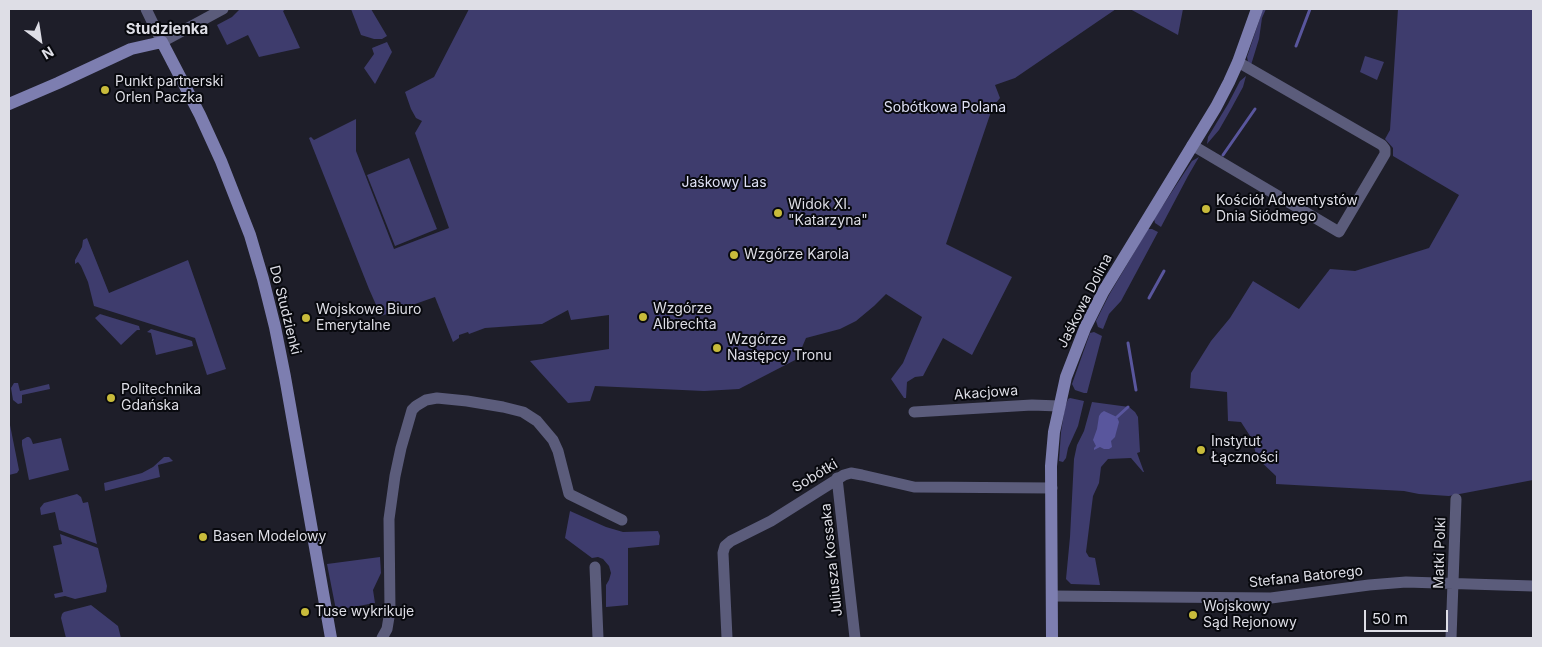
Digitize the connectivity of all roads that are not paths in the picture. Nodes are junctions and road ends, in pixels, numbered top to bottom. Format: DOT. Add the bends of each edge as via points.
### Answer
graph roads {
  1 [pos="146,9"];
  2 [pos="222,9"];
  3 [pos="1257,9"];
  4 [pos="162,42"];
  5 [pos="1238,62"];
  6 [pos="9,104"];
  7 [pos="1192,145"];
  8 [pos="1059,406"];
  9 [pos="914,412"];
  10 [pos="837,478"];
  11 [pos="1052,488"];
  12 [pos="1456,499"];
  13 [pos="622,520"];
  14 [pos="595,567"];
  15 [pos="1454,583"];
  16 [pos="1533,586"];
  17 [pos="1052,596"];
  18 [pos="331,638"];
  19 [pos="382,638"];
  20 [pos="598,638"];
  21 [pos="727,638"];
  22 [pos="855,638"];
  23 [pos="1052,638"];
  24 [pos="1451,638"];
  1 -- 4 [label="street, Do Studzienki"];
  2 -- 4 [label="street"];
  3 -- 5 [label="main road, Jaśkowa Dolina"];
  4 -- 6 [label="main road" via="131,49"];
  4 -- 18 [label="main road, Do Studzienki" via="221,161 250,235 263,279 284,367"];
  5 -- 7 [label="main road, Jaśkowa Dolina" via="1216,107"];
  5 -- 7 [label="street" via="1382,145 1386,154 1339,232"];
  7 -- 8 [label="main road, Jaśkowa Dolina" via="1103,292 1075,353"];
  8 -- 9 [label="street, Akacjowa"];
  8 -- 11 [label="main road, Jaśkowa Dolina" via="1053,441"];
  10 -- 11 [label="street, Sobótki" via="851,473 914,487"];
  10 -- 21 [label="street, Sobótki" via="771,521 725,546"];
  10 -- 22 [label="street, Juliusza Kossaka"];
  11 -- 17 [label="main road, Jaśkowa Dolina"];
  12 -- 15 [label="street, Matki Polki"];
  13 -- 19 [label="street" via="569,494 553,440 537,421 523,412 437,398 426,400 412,410 391,498 390,611"];
  14 -- 20 [label="street"];
  15 -- 16 [label="street, Stefana Batorego"];
  15 -- 17 [label="street, Stefana Batorego" via="1387,583 1271,598"];
  15 -- 24 [label="street, Matki Polki"];
  17 -- 23 [label="main road, Jaśkowa Dolina"];
}
